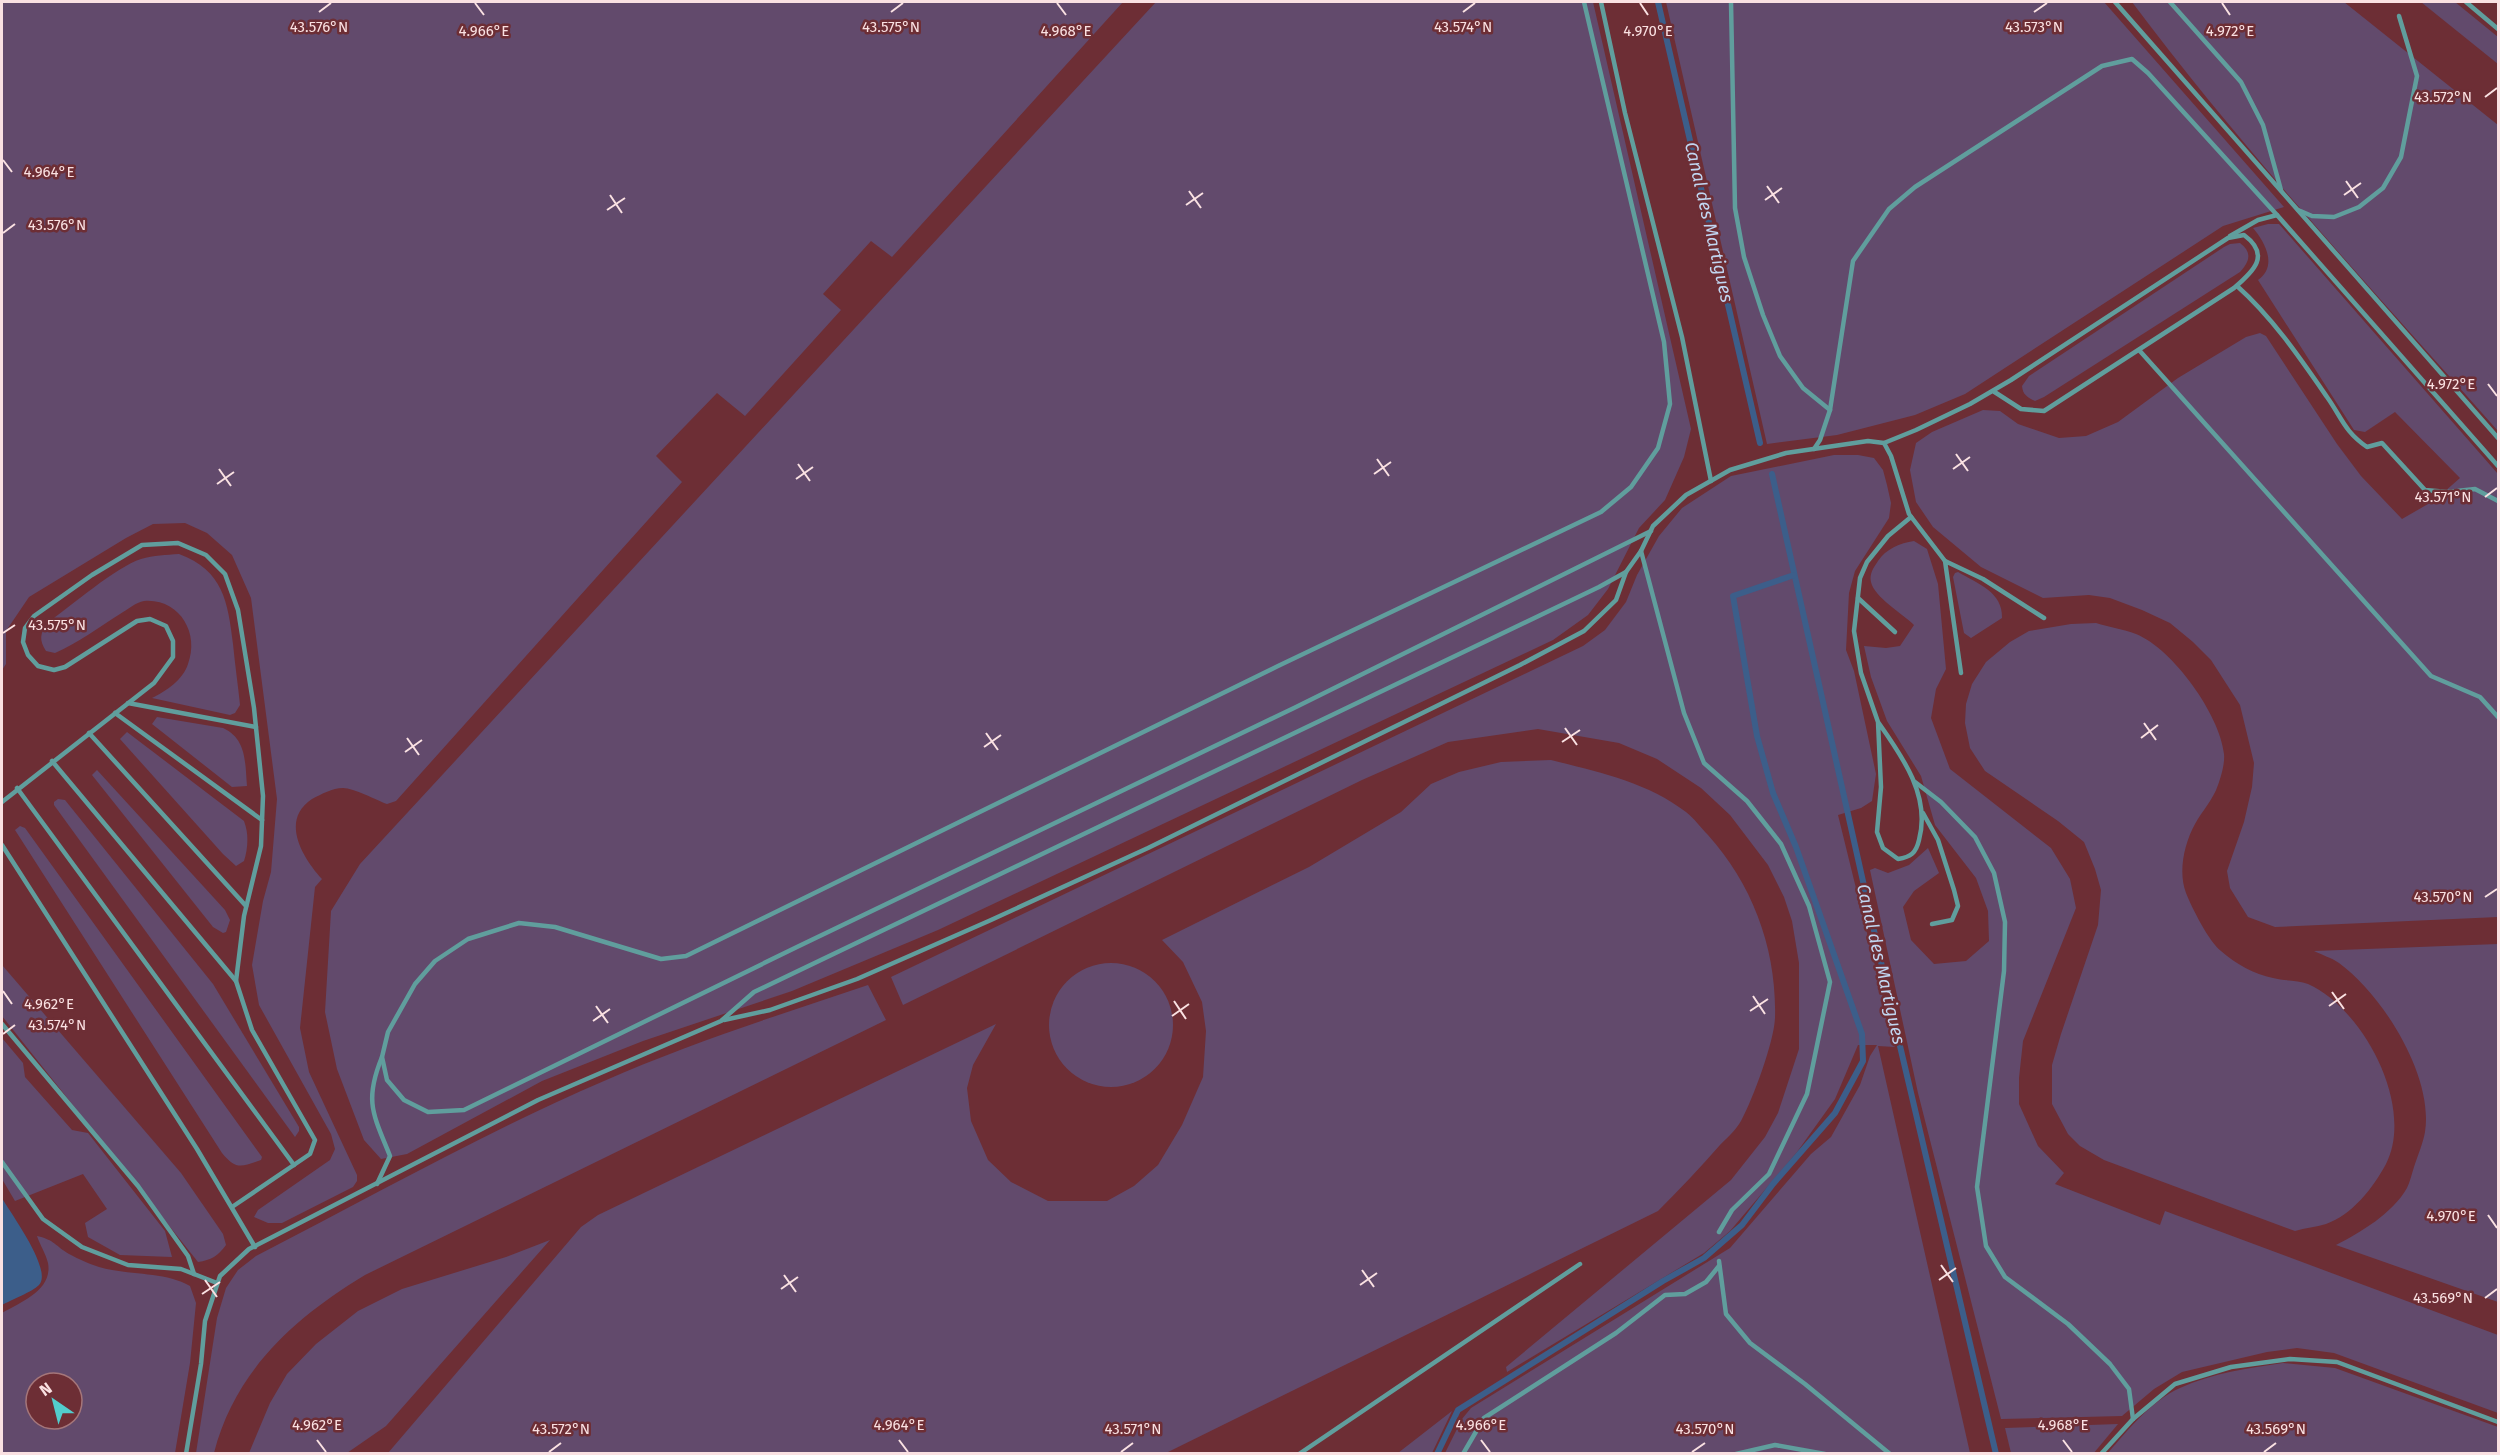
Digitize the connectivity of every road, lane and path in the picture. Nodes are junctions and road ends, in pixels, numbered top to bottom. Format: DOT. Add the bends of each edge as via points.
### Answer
graph roads {
  1 [pos="1584,2"];
  2 [pos="1601,2"];
  3 [pos="1731,2"];
  4 [pos="2115,2"];
  5 [pos="2170,2"];
  6 [pos="2466,2"];
  7 [pos="2399,16"];
  8 [pos="2499,29"];
  9 [pos="2282,193"];
  10 [pos="2296,209"];
  11 [pos="2277,215"];
  12 [pos="2228,238"];
  13 [pos="2237,286"];
  14 [pos="2139,350"];
  15 [pos="1993,391"];
  16 [pos="1830,410"];
  17 [pos="2499,438"];
  18 [pos="1884,443"];
  19 [pos="1814,449"];
  20 [pos="2499,466"];
  21 [pos="1711,481"];
  22 [pos="2499,501"];
  23 [pos="1911,517"];
  24 [pos="1651,531"];
  25 [pos="1641,551"];
  26 [pos="1945,561"];
  27 [pos="1626,572"];
  28 [pos="1858,598"];
  29 [pos="2044,618"];
  30 [pos="1895,632"];
  31 [pos="1961,673"];
  32 [pos="128,703"];
  33 [pos="115,713"];
  34 [pos="2499,717"];
  35 [pos="1878,722"];
  36 [pos="256,727"];
  37 [pos="89,733"];
  38 [pos="52,761"];
  39 [pos="1915,782"];
  40 [pos="16,788"];
  41 [pos="2,802"];
  42 [pos="1922,812"];
  43 [pos="262,820"];
  44 [pos="2,846"];
  45 [pos="246,906"];
  46 [pos="1932,924"];
  47 [pos="236,981"];
  48 [pos="721,1021"];
  49 [pos="2,1024"];
  50 [pos="382,1057"];
  51 [pos="2,1162"];
  52 [pos="294,1165"];
  53 [pos="377,1184"];
  54 [pos="232,1207"];
  55 [pos="1719,1232"];
  56 [pos="255,1247"];
  57 [pos="1580,1264"];
  58 [pos="194,1274"];
  59 [pos="217,1283"];
  60 [pos="2133,1419"];
  61 [pos="2499,1422"];
  62 [pos="186,1454"];
  63 [pos="1299,1454"];
  64 [pos="1463,1454"];
  65 [pos="1736,1454"];
  66 [pos="1825,1454"];
  67 [pos="1890,1454"];
  68 [pos="2101,1454"];
  1 -- 50 [label="lane" via="1664,342 1670,404 1658,448 1631,487 1601,512 686,956 661,959 555,927 519,924 468,939 435,961 415,984 388,1032"];
  2 -- 21 [label="lane" via="1682,337"];
  3 -- 16 [label="lane" via="1735,208 1744,257 1780,356 1803,388"];
  4 -- 9 [label="lane"];
  5 -- 9 [label="lane" via="2241,82 2263,125"];
  6 -- 8 [label="lane"];
  7 -- 10 [label="lane" via="2417,76 2401,157 2383,188 2359,207 2334,217 2312,216"];
  9 -- 10 [label="lane"];
  10 -- 17 [label="lane"];
  11 -- 12 [label="lane" via="2244,227"];
  11 -- 16 [label="lane" via="2132,59 2102,66 1915,187 1882,218 1853,261"];
  11 -- 20 [label="lane"];
  12 -- 13 [label="lane" via="2244,235 2254,242 2259,253 2251,273"];
  12 -- 15 [label="lane"];
  13 -- 14 [label="lane"];
  13 -- 22 [label="lane" via="2261,307 2351,436 2367,447 2382,443 2425,490 2475,489"];
  14 -- 15 [label="lane" via="2044,411 2021,409"];
  14 -- 34 [label="lane" via="2431,676 2480,697"];
  15 -- 18 [label="lane"];
  16 -- 19 [label="lane"];
  18 -- 19 [label="lane" via="1868,441"];
  18 -- 23 [label="lane"];
  19 -- 21 [label="lane" via="1741,466"];
  21 -- 24 [label="lane" via="1686,495"];
  23 -- 26 [label="lane"];
  23 -- 28 [label="lane" via="1888,536 1867,562"];
  24 -- 25 [label="lane"];
  24 -- 50 [label="lane" via="464,1110 428,1112 404,1100 387,1080"];
  25 -- 27 [label="lane"];
  25 -- 55 [label="lane" via="1684,713 1704,763 1747,801 1781,844 1809,906 1830,982 1807,1094 1769,1174 1732,1210"];
  26 -- 29 [label="lane" via="1983,579"];
  26 -- 31 [label="lane"];
  27 -- 48 [label="lane" via="754,992"];
  27 -- 48 [label="lane" via="1616,600 1584,630 1520,665 1148,848 971,929 857,979 770,1010"];
  28 -- 30 [label="lane"];
  28 -- 35 [label="lane" via="1854,631 1861,673"];
  32 -- 33 [label="lane"];
  32 -- 36 [label="lane"];
  32 -- 36 [label="lane" via="154,683 173,657 173,641 166,626 150,619 137,621 81,658 54,670 38,666 28,655 23,642 25,628 34,616 142,545 178,543 206,555 225,574 238,610"];
  33 -- 37 [label="lane"];
  33 -- 43 [label="lane"];
  35 -- 39 [label="lane"];
  35 -- 42 [label="lane" via="1881,787 1877,832 1883,848 1898,859 1910,857 1917,850"];
  36 -- 43 [label="lane"];
  37 -- 38 [label="lane"];
  37 -- 45 [label="lane"];
  38 -- 40 [label="lane"];
  38 -- 47 [label="lane"];
  39 -- 42 [label="lane"];
  39 -- 60 [label="lane" via="1975,837 1994,873 2005,922 2004,971 1977,1187 1986,1246 2005,1277 2068,1324 2110,1364 2129,1389"];
  40 -- 41 [label="lane"];
  40 -- 52 [label="lane"];
  42 -- 46 [label="lane" via="1938,840 1958,906 1952,920"];
  43 -- 45 [label="lane" via="261,846"];
  44 -- 54 [label="lane"];
  45 -- 47 [label="lane"];
  47 -- 52 [label="lane" via="252,1029 315,1140 310,1154"];
  48 -- 53 [label="lane" via="538,1100"];
  49 -- 58 [label="lane" via="138,1186 188,1256"];
  50 -- 53 [label="lane" via="372,1081 371,1099 390,1156"];
  51 -- 58 [label="lane" via="43,1220 82,1247 128,1265 181,1269"];
  52 -- 54 [label="lane"];
  53 -- 56 [label="lane"];
  54 -- 56 [label="lane"];
  56 -- 59 [label="lane" via="220,1276"];
  57 -- 63 [label="lane"];
  58 -- 59 [label="lane"];
  59 -- 62 [label="lane" via="205,1321"];
  60 -- 61 [label="lane" via="2175,1384 2230,1367 2290,1359 2337,1362"];
  60 -- 68 [label="lane"];
  64 -- 67 [label="lane" via="1484,1418 1616,1333 1665,1295 1685,1294 1706,1282 1719,1263 1726,1314 1750,1343"];
  65 -- 66 [label="lane" via="1775,1445"];
}
